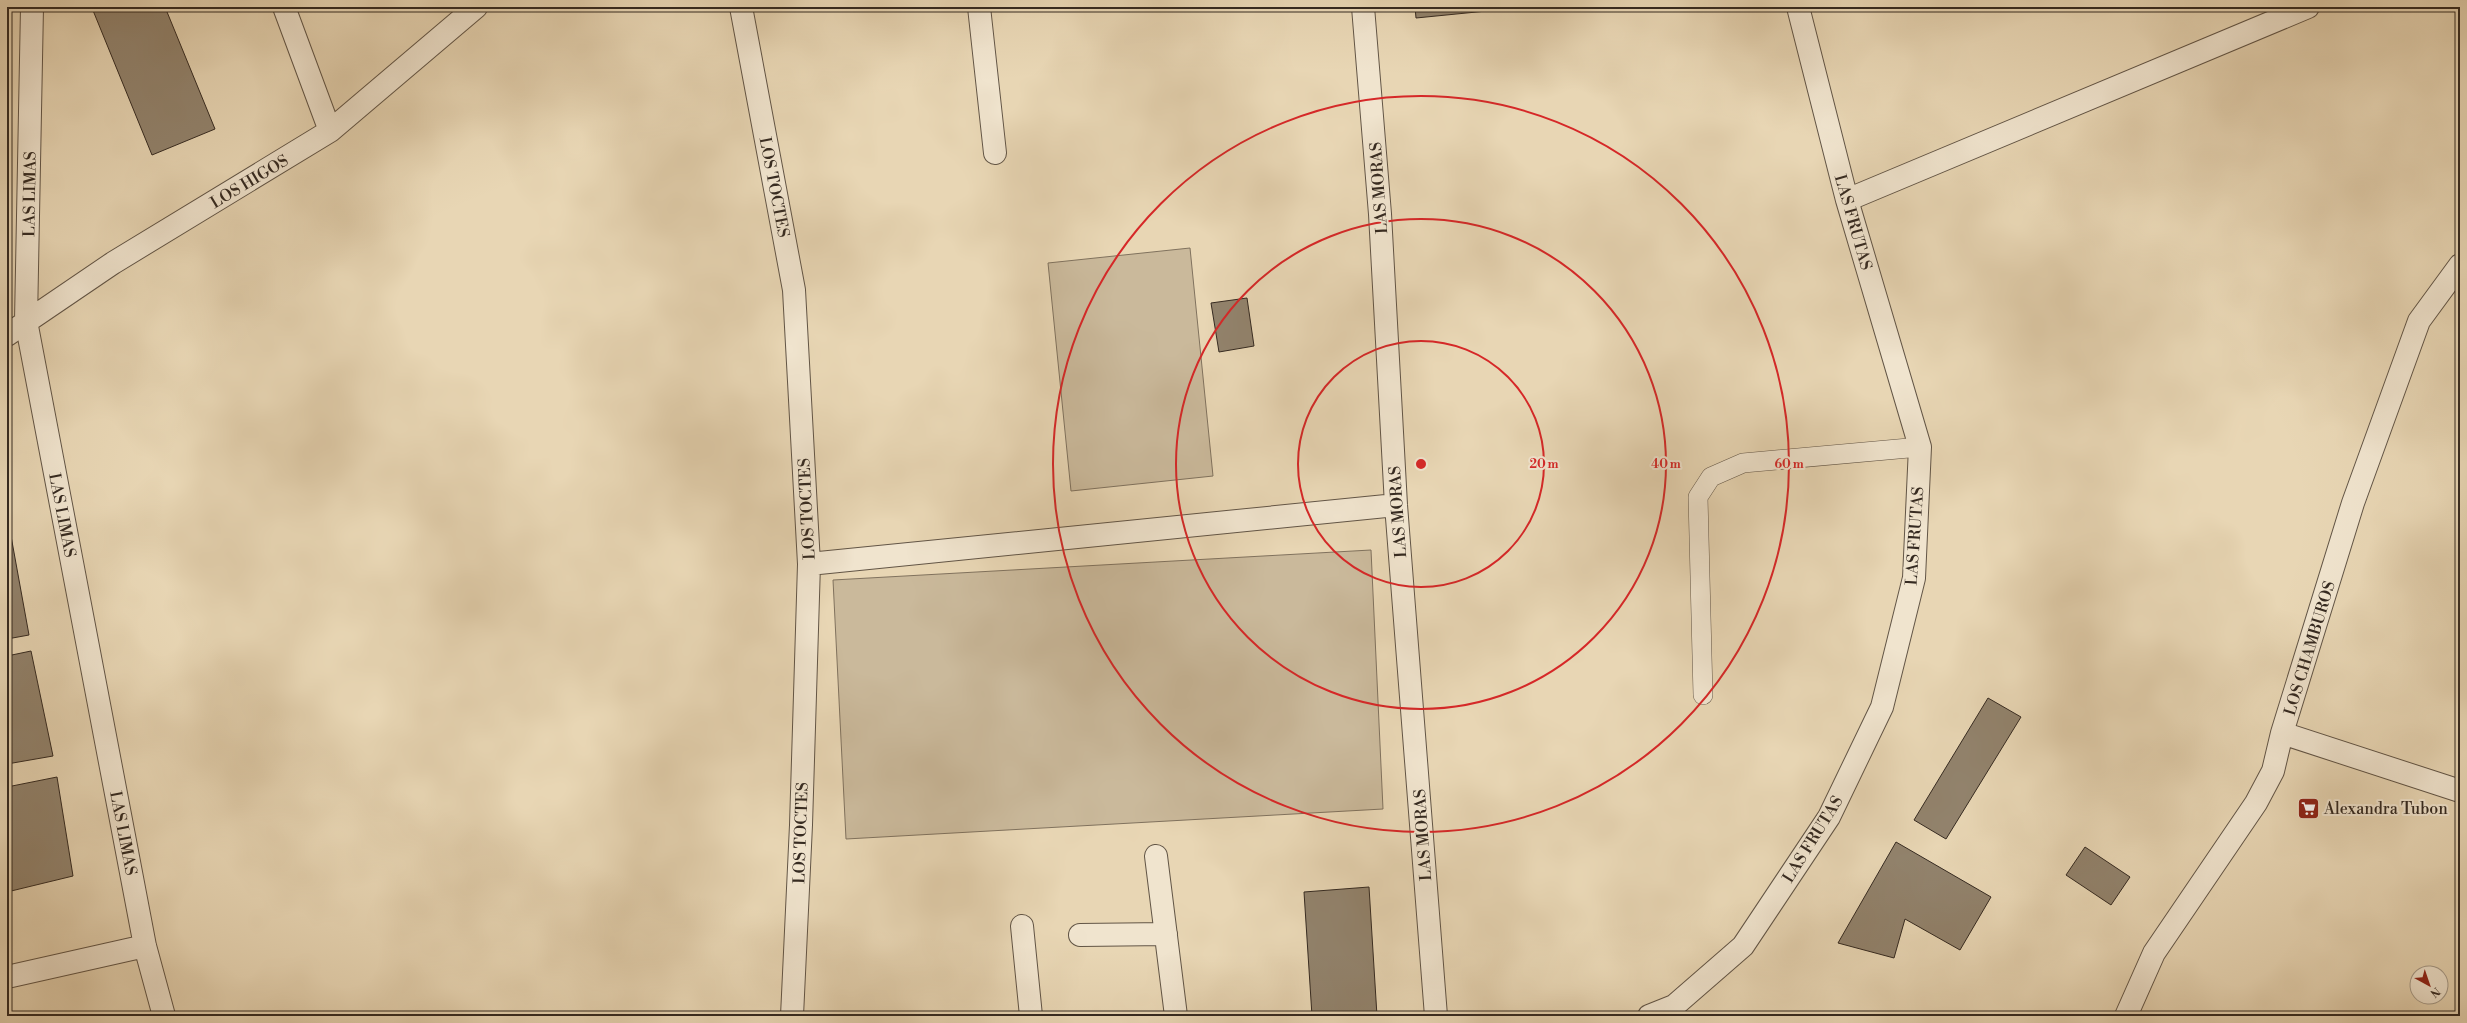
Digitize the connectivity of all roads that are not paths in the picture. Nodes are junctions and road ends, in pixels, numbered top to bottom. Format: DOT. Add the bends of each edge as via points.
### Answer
graph roads {
  1 [pos="32,7"];
  2 [pos="284,7"];
  3 [pos="476,7"];
  4 [pos="741,7"];
  5 [pos="979,7"];
  6 [pos="1363,7"];
  7 [pos="1798,7"];
  8 [pos="2308,7"];
  9 [pos="330,131"];
  10 [pos="995,154"];
  11 [pos="1847,200"];
  12 [pos="2460,265"];
  13 [pos="26,321"];
  14 [pos="7,335"];
  15 [pos="1920,447"];
  16 [pos="1396,505"];
  17 [pos="809,564"];
  18 [pos="1703,695"];
  19 [pos="2282,733"];
  20 [pos="2460,791"];
  21 [pos="1156,856"];
  22 [pos="1022,926"];
  23 [pos="1166,934"];
  24 [pos="1080,935"];
  25 [pos="145,946"];
  26 [pos="7,977"];
  27 [pos="164,1016"];
  28 [pos="792,1016"];
  29 [pos="1031,1016"];
  30 [pos="1176,1016"];
  31 [pos="1436,1016"];
  32 [pos="1649,1016"];
  33 [pos="2126,1016"];
  1 -- 13 [label="street, LAS LIMAS"];
  2 -- 9 [label="street"];
  3 -- 9 [label="street, LOS HIGOS"];
  4 -- 17 [label="street, LOS TOCTES" via="794,290"];
  5 -- 10 [label="street"];
  6 -- 16 [label="street, LAS MORAS" via="1380,214"];
  7 -- 11 [label="street, LAS FRUTAS"];
  8 -- 11 [label="street"];
  9 -- 13 [label="street, LOS HIGOS" via="113,263"];
  11 -- 15 [label="street, LAS FRUTAS"];
  12 -- 19 [label="street, LOS CHAMBUROS" via="2419,321 2354,503"];
  13 -- 14 [label="street, LOS HIGOS"];
  13 -- 25 [label="street, LAS LIMAS"];
  15 -- 18 [label="lane" via="1743,463 1711,477 1698,497"];
  15 -- 32 [label="street, LAS FRUTAS" via="1914,578 1882,706 1830,817 1743,946 1674,1006"];
  16 -- 17 [label="street"];
  16 -- 31 [label="street, LAS MORAS"];
  17 -- 28 [label="street, LOS TOCTES"];
  19 -- 20 [label="street"];
  19 -- 33 [label="street, LOS CHAMBUROS" via="2273,771 2266,784 2154,953"];
  21 -- 23 [label="street"];
  22 -- 29 [label="street"];
  23 -- 24 [label="street"];
  23 -- 30 [label="street"];
  25 -- 26 [label="street"];
  25 -- 27 [label="street, LAS LIMAS"];
}
